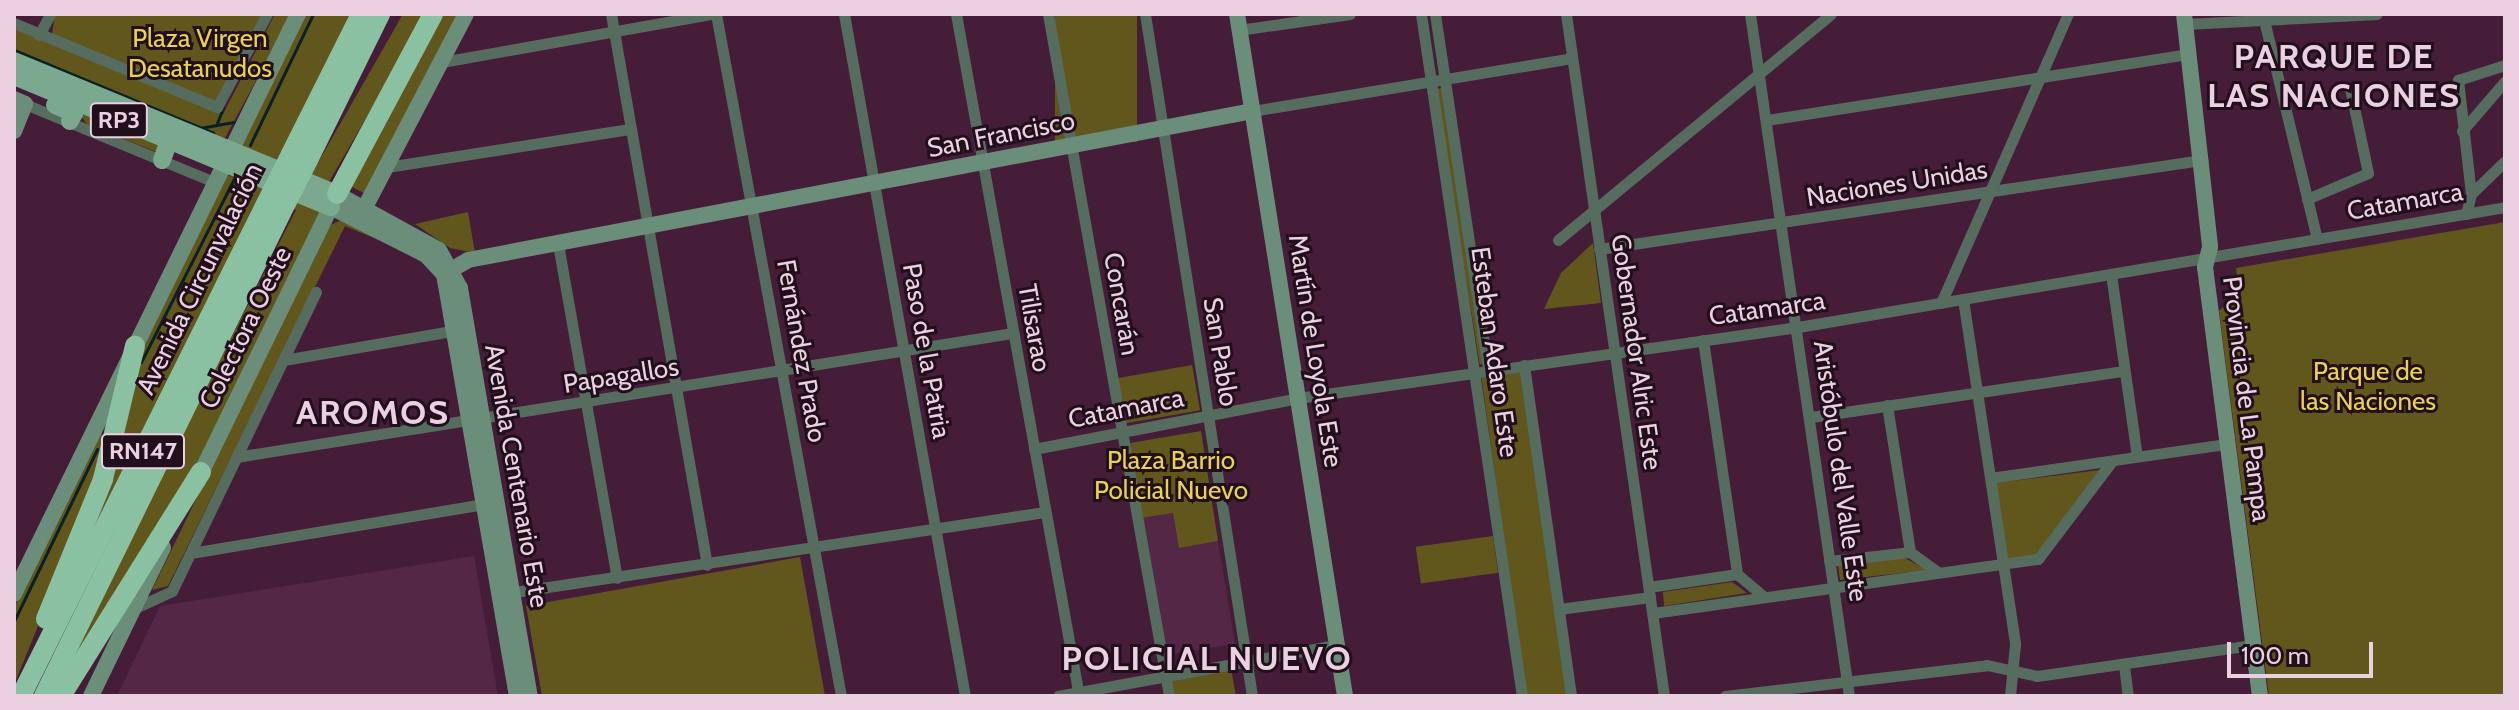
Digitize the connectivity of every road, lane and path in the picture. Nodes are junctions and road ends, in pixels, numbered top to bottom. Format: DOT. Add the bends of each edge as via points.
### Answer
graph roads {
  1 [pos="50,14"];
  2 [pos="267,14"];
  3 [pos="298,14"];
  4 [pos="361,14"];
  5 [pos="380,14"];
  6 [pos="433,14"];
  7 [pos="466,14"];
  8 [pos="611,14"];
  9 [pos="714,14"];
  10 [pos="844,14"];
  11 [pos="956,14"];
  12 [pos="1048,14"];
  13 [pos="1145,14"];
  14 [pos="1350,14"];
  15 [pos="1421,14"];
  16 [pos="1435,14"];
  17 [pos="1566,14"];
  18 [pos="1750,14"];
  19 [pos="1831,14"];
  20 [pos="2068,14"];
  21 [pos="2367,14"];
  22 [pos="2377,14"];
  23 [pos="2280,16"];
  24 [pos="2185,19"];
  25 [pos="2264,20"];
  26 [pos="1238,22"];
  27 [pos="14,23"];
  28 [pos="614,31"];
  29 [pos="39,35"];
  30 [pos="2189,54"];
  31 [pos="1572,58"];
  32 [pos="14,61"];
  33 [pos="442,62"];
  34 [pos="2505,65"];
  35 [pos="1759,74"];
  36 [pos="1444,77"];
  37 [pos="2039,77"];
  38 [pos="22,79"];
  39 [pos="1430,80"];
  40 [pos="2505,81"];
  41 [pos="2350,88"];
  42 [pos="20,102"];
  43 [pos="1252,111"];
  44 [pos="1767,120"];
  45 [pos="70,121"];
  46 [pos="631,129"];
  47 [pos="1163,130"];
  48 [pos="14,131"];
  49 [pos="2462,131"];
  50 [pos="169,141"];
  51 [pos="1071,146"];
  52 [pos="299,157"];
  53 [pos="226,158"];
  54 [pos="162,160"];
  55 [pos="2202,160"];
  56 [pos="2505,161"];
  57 [pos="982,163"];
  58 [pos="387,167"];
  59 [pos="214,182"];
  60 [pos="873,184"];
  61 [pos="1989,192"];
  62 [pos="2471,194"];
  63 [pos="2307,199"];
  64 [pos="334,201"];
  65 [pos="2505,207"];
  66 [pos="754,208"];
  67 [pos="273,209"];
  68 [pos="364,210"];
  69 [pos="1594,213"];
  70 [pos="2466,214"];
  71 [pos="1782,223"];
  72 [pos="648,227"];
  73 [pos="2317,239"];
  74 [pos="1558,240"];
  75 [pos="558,244"];
  76 [pos="1599,249"];
  77 [pos="2207,258"];
  78 [pos="448,270"];
  79 [pos="2111,274"];
  80 [pos="316,292"];
  81 [pos="1963,299"];
  82 [pos="1941,303"];
  83 [pos="1798,327"];
  84 [pos="460,329"];
  85 [pos="1013,333"];
  86 [pos="1703,340"];
  87 [pos="135,346"];
  88 [pos="903,352"];
  89 [pos="1614,352"];
  90 [pos="284,360"];
  91 [pos="1524,365"];
  92 [pos="1482,371"];
  93 [pos="2124,371"];
  94 [pos="782,372"];
  95 [pos="677,390"];
  96 [pos="1976,392"];
  97 [pos="1298,398"];
  98 [pos="586,404"];
  99 [pos="1887,405"];
  100 [pos="1207,415"];
  101 [pos="1811,417"];
  102 [pos="475,419"];
  103 [pos="1122,432"];
  104 [pos="2227,444"];
  105 [pos="1034,449"];
  106 [pos="2137,456"];
  107 [pos="236,457"];
  108 [pos="2112,461"];
  109 [pos="201,472"];
  110 [pos="1990,478"];
  111 [pos="484,504"];
  112 [pos="1045,512"];
  113 [pos="936,530"];
  114 [pos="814,549"];
  115 [pos="1910,552"];
  116 [pos="191,553"];
  117 [pos="1829,561"];
  118 [pos="2002,563"];
  119 [pos="707,565"];
  120 [pos="1938,572"];
  121 [pos="1737,574"];
  122 [pos="617,578"];
  123 [pos="1834,586"];
  124 [pos="505,592"];
  125 [pos="1650,592"];
  126 [pos="14,594"];
  127 [pos="1763,596"];
  128 [pos="1559,609"];
  129 [pos="133,610"];
  130 [pos="1653,613"];
  131 [pos="1337,645"];
  132 [pos="2253,645"];
  133 [pos="1246,662"];
  134 [pos="2124,665"];
  135 [pos="2013,669"];
  136 [pos="1166,676"];
  137 [pos="1847,681"];
  138 [pos="1078,694"];
  139 [pos="14,696"];
  140 [pos="21,696"];
  141 [pos="44,696"];
  142 [pos="61,696"];
  143 [pos="91,696"];
  144 [pos="517,696"];
  145 [pos="530,696"];
  146 [pos="841,696"];
  147 [pos="965,696"];
  148 [pos="1058,696"];
  149 [pos="1169,696"];
  150 [pos="1252,696"];
  151 [pos="1345,696"];
  152 [pos="1522,696"];
  153 [pos="1571,696"];
  154 [pos="1664,696"];
  155 [pos="1725,696"];
  156 [pos="1849,696"];
  157 [pos="2010,696"];
  158 [pos="2128,696"];
  159 [pos="2260,696"];
  1 -- 29 [label="street"];
  2 -- 29 [label="street" via="217,107"];
  3 -- 53 [label="street"];
  4 -- 52 [label="highway, Avenida Circunvalación / RN147"];
  5 -- 52 [label="highway, Avenida Circunvalación / RN147"];
  6 -- 64 [label="highway"];
  7 -- 33 [label="street"];
  8 -- 28 [label="street"];
  9 -- 28 [label="street"];
  9 -- 66 [label="street, Fernández Prado"];
  10 -- 60 [label="street, Paso de la Patria"];
  11 -- 57 [label="street, Tilisarao"];
  12 -- 51 [label="street, Concarán"];
  13 -- 47 [label="street, San Pablo"];
  14 -- 26 [label="street"];
  15 -- 39 [label="street, Esteban Adaro Este"];
  16 -- 36 [label="street, Esteban Adaro Este"];
  17 -- 31 [label="street, Gobernador Alric Este"];
  18 -- 35 [label="street, Aristóbulo del Valle Este"];
  19 -- 35 [label="street"];
  20 -- 37 [label="street"];
  21 -- 22 [label="street"];
  21 -- 23 [label="street"];
  23 -- 25 [label="street"];
  24 -- 25 [label="street"];
  24 -- 30 [label="street, Provincia de La Pampa"];
  25 -- 63 [label="street"];
  26 -- 43 [label="street, Martín de Loyola Este"];
  27 -- 29 [label="street"];
  28 -- 33 [label="street"];
  28 -- 46 [label="street"];
  30 -- 37 [label="street"];
  30 -- 55 [label="street, Provincia de La Pampa"];
  31 -- 36 [label="street, San Francisco"];
  31 -- 69 [label="street, Gobernador Alric Este"];
  32 -- 53 [label="main road, RP3"];
  33 -- 58 [label="street"];
  34 -- 49 [label="street" via="2461,75"];
  35 -- 44 [label="street, Aristóbulo del Valle Este"];
  35 -- 69 [label="street"];
  36 -- 39 [label="street, San Francisco"];
  36 -- 92 [label="street, Esteban Adaro Este"];
  37 -- 44 [label="street"];
  37 -- 61 [label="street"];
  38 -- 45 [label="main road" via="38,97 74,113"];
  38 -- 50 [label="main road, RP3"];
  39 -- 43 [label="street, San Francisco"];
  39 -- 92 [label="street, Esteban Adaro Este"];
  40 -- 49 [label="street"];
  41 -- 63 [label="street" via="2368,173"];
  42 -- 45 [label="street"];
  42 -- 48 [label="street"];
  43 -- 47 [label="street, San Francisco"];
  43 -- 97 [label="street, Martín de Loyola Este"];
  44 -- 71 [label="street, Aristóbulo del Valle Este"];
  45 -- 54 [label="street"];
  46 -- 58 [label="street"];
  46 -- 72 [label="street"];
  47 -- 51 [label="street, San Francisco"];
  47 -- 100 [label="street, San Pablo"];
  49 -- 62 [label="street"];
  50 -- 53 [label="main road, RP3"];
  50 -- 54 [label="main road"];
  51 -- 57 [label="street, San Francisco"];
  51 -- 103 [label="street, Concarán"];
  52 -- 67 [label="highway, Avenida Circunvalación / RN147, bridge"];
  53 -- 59 [label="street"];
  53 -- 64 [label="main road, RP3"];
  54 -- 59 [label="street"];
  55 -- 61 [label="street, Naciones Unidas"];
  55 -- 77 [label="street, Provincia de La Pampa"];
  56 -- 62 [label="street"];
  57 -- 60 [label="street, San Francisco"];
  57 -- 85 [label="street, Tilisarao"];
  58 -- 68 [label="street"];
  59 -- 87 [label="street"];
  60 -- 66 [label="street, San Francisco"];
  60 -- 88 [label="street, Paso de la Patria"];
  61 -- 71 [label="street, Naciones Unidas"];
  61 -- 82 [label="street"];
  62 -- 70 [label="street"];
  63 -- 73 [label="street"];
  64 -- 68 [label="street, RP3"];
  64 -- 109 [label="street, Colectora Oeste"];
  65 -- 70 [label="street, Catamarca"];
  66 -- 72 [label="street, San Francisco"];
  66 -- 94 [label="street, Fernández Prado"];
  67 -- 140 [label="highway, Avenida Circunvalación / RN147"];
  67 -- 141 [label="highway, Avenida Circunvalación / RN147"];
  68 -- 78 [label="street"];
  69 -- 74 [label="street"];
  69 -- 76 [label="street, Gobernador Alric Este"];
  70 -- 73 [label="street, Catamarca"];
  71 -- 76 [label="street, Naciones Unidas"];
  71 -- 83 [label="street, Aristóbulo del Valle Este"];
  72 -- 75 [label="street, San Francisco"];
  72 -- 95 [label="street"];
  73 -- 77 [label="street, Catamarca"];
  75 -- 78 [label="street, San Francisco"];
  75 -- 98 [label="street"];
  76 -- 89 [label="street, Gobernador Alric Este"];
  77 -- 79 [label="street, Catamarca"];
  77 -- 104 [label="street, Provincia de La Pampa"];
  78 -- 84 [label="street, Avenida Centenario Este"];
  79 -- 81 [label="street, Catamarca"];
  79 -- 93 [label="street"];
  80 -- 90 [label="street"];
  81 -- 82 [label="street, Catamarca"];
  81 -- 96 [label="street"];
  82 -- 83 [label="street, Catamarca"];
  83 -- 86 [label="street, Catamarca"];
  83 -- 101 [label="street, Aristóbulo del Valle Este"];
  84 -- 90 [label="street"];
  84 -- 102 [label="street, Avenida Centenario Este"];
  85 -- 88 [label="street, Papagallos"];
  85 -- 105 [label="street, Tilisarao"];
  86 -- 89 [label="street, Catamarca"];
  86 -- 121 [label="street"];
  87 -- 126 [label="street"];
  87 -- 139 [label="highway" via="103,479"];
  88 -- 94 [label="street, Papagallos"];
  88 -- 113 [label="street, Paso de la Patria"];
  89 -- 91 [label="street, Catamarca"];
  89 -- 125 [label="street, Gobernador Alric Este"];
  90 -- 107 [label="street"];
  91 -- 92 [label="street, Catamarca"];
  91 -- 128 [label="street, Esteban Adaro Este"];
  92 -- 97 [label="street, Catamarca"];
  92 -- 152 [label="street, Esteban Adaro Este"];
  93 -- 96 [label="street"];
  93 -- 106 [label="street"];
  94 -- 95 [label="street, Papagallos"];
  94 -- 114 [label="street, Fernández Prado"];
  95 -- 98 [label="street, Papagallos"];
  95 -- 119 [label="street"];
  96 -- 99 [label="street"];
  96 -- 110 [label="street"];
  97 -- 100 [label="street, Catamarca"];
  97 -- 131 [label="street, Martín de Loyola Este"];
  98 -- 102 [label="street, Papagallos"];
  98 -- 122 [label="street"];
  99 -- 101 [label="street"];
  99 -- 115 [label="street"];
  100 -- 103 [label="street, Catamarca"];
  100 -- 133 [label="street, San Pablo"];
  101 -- 117 [label="street, Aristóbulo del Valle Este"];
  102 -- 107 [label="street, Papagallos"];
  102 -- 111 [label="street, Avenida Centenario Este"];
  102 -- 124 [label="street, Avenida Centenario Este"];
  103 -- 105 [label="street, Catamarca"];
  103 -- 136 [label="street, Concarán"];
  104 -- 106 [label="street"];
  104 -- 132 [label="street, Provincia de La Pampa"];
  105 -- 112 [label="street, Tilisarao"];
  106 -- 108 [label="street"];
  107 -- 116 [label="street"];
  108 -- 110 [label="street"];
  108 -- 118 [label="street" via="2046,552"];
  109 -- 129 [label="street, Colectora Oeste"];
  109 -- 142 [label="highway"];
  110 -- 118 [label="street"];
  111 -- 116 [label="street"];
  111 -- 124 [label="street, Avenida Centenario Este"];
  112 -- 113 [label="street"];
  112 -- 138 [label="street, Tilisarao"];
  113 -- 114 [label="street"];
  113 -- 147 [label="street, Paso de la Patria"];
  114 -- 119 [label="street"];
  114 -- 146 [label="street, Fernández Prado"];
  115 -- 117 [label="street"];
  115 -- 120 [label="street"];
  116 -- 129 [label="street" via="172,591"];
  117 -- 123 [label="street, Aristóbulo del Valle Este"];
  118 -- 120 [label="street"];
  118 -- 135 [label="street"];
  119 -- 122 [label="street"];
  120 -- 123 [label="street"];
  121 -- 125 [label="street"];
  121 -- 127 [label="street"];
  122 -- 124 [label="street"];
  123 -- 127 [label="street"];
  123 -- 137 [label="street, Aristóbulo del Valle Este"];
  124 -- 144 [label="street, Avenida Centenario Este"];
  124 -- 145 [label="street, Avenida Centenario Este"];
  125 -- 128 [label="street"];
  125 -- 130 [label="street, Gobernador Alric Este"];
  127 -- 130 [label="street"];
  128 -- 153 [label="street, Esteban Adaro Este"];
  129 -- 143 [label="street, Colectora Oeste"];
  130 -- 154 [label="street, Gobernador Alric Este"];
  131 -- 133 [label="street"];
  131 -- 151 [label="street, Martín de Loyola Este"];
  132 -- 134 [label="street"];
  132 -- 159 [label="street, Provincia de La Pampa"];
  133 -- 136 [label="street"];
  133 -- 150 [label="street, San Pablo"];
  134 -- 135 [label="street" via="2037,676"];
  134 -- 158 [label="street"];
  135 -- 137 [label="street"];
  135 -- 157 [label="street"];
  136 -- 138 [label="street"];
  136 -- 149 [label="street, Concarán"];
  137 -- 155 [label="street"];
  137 -- 156 [label="street, Aristóbulo del Valle Este"];
  138 -- 148 [label="street"];
}
